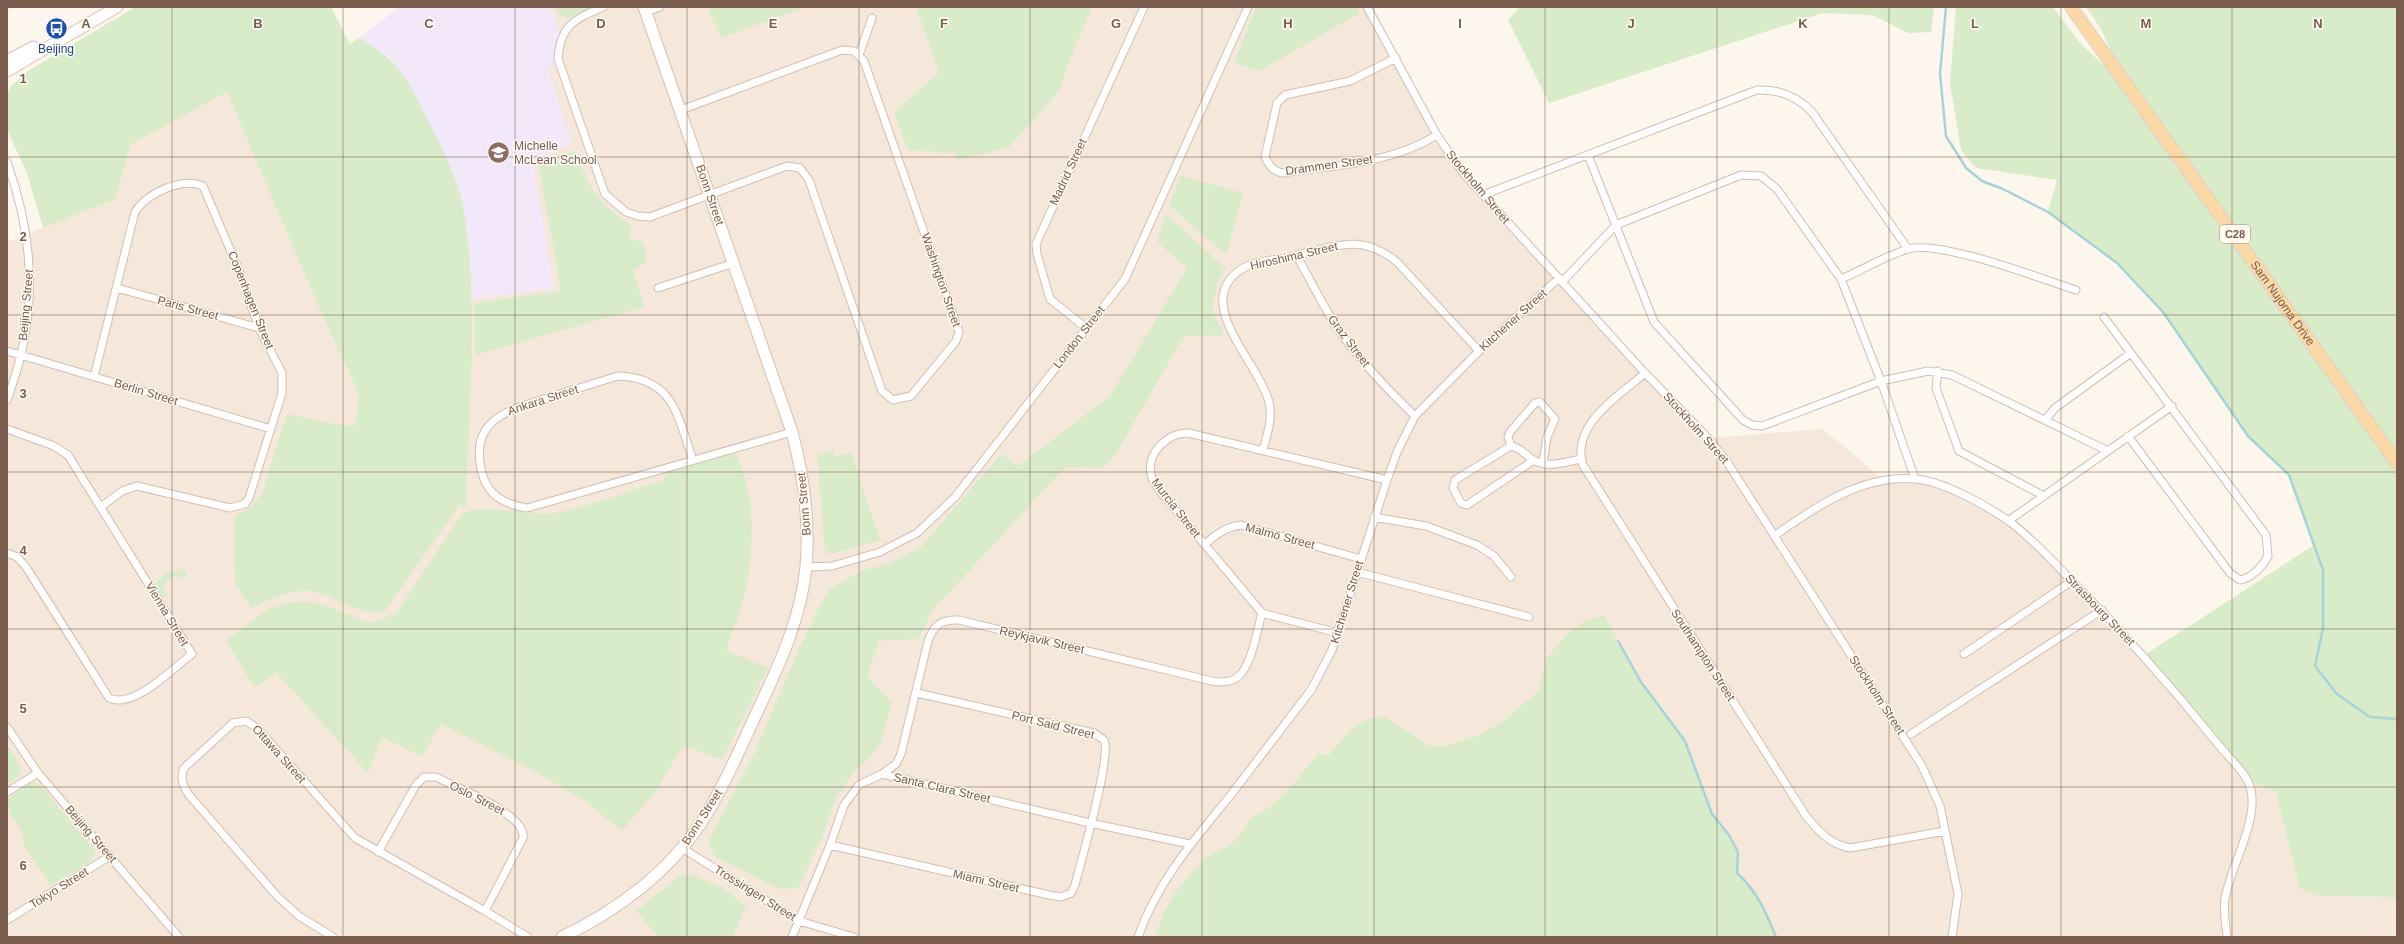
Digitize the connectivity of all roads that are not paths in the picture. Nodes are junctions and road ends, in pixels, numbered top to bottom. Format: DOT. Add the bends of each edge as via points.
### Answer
graph roads {
  1 [pos="105,7"];
  2 [pos="117,7"];
  3 [pos="603,7"];
  4 [pos="660,7"];
  5 [pos="1144,7"];
  6 [pos="1248,7"];
  7 [pos="1367,7"];
  8 [pos="2070,7"];
  9 [pos="645,10"];
  10 [pos="872,18"];
  11 [pos="859,55"];
  12 [pos="1396,58"];
  13 [pos="8,66"];
  14 [pos="681,110"];
  15 [pos="1437,135"];
  16 [pos="1588,155"];
  17 [pos="7,162"];
  18 [pos="1483,195"];
  19 [pos="710,196"];
  20 [pos="1616,225"];
  21 [pos="1908,249"];
  22 [pos="1297,256"];
  23 [pos="734,264"];
  24 [pos="1841,279"];
  25 [pos="1561,280"];
  26 [pos="117,288"];
  27 [pos="658,288"];
  28 [pos="2076,290"];
  29 [pos="2104,317"];
  30 [pos="259,328"];
  31 [pos="1086,328"];
  32 [pos="7,351"];
  33 [pos="1479,351"];
  34 [pos="2131,353"];
  35 [pos="20,355"];
  36 [pos="1938,371"];
  37 [pos="1645,373"];
  38 [pos="94,377"];
  39 [pos="1881,381"];
  40 [pos="7,400"];
  41 [pos="2172,406"];
  42 [pos="1415,416"];
  43 [pos="2045,420"];
  44 [pos="7,429"];
  45 [pos="271,429"];
  46 [pos="792,432"];
  47 [pos="2128,436"];
  48 [pos="1511,446"];
  49 [pos="1263,450"];
  50 [pos="2108,450"];
  51 [pos="1581,459"];
  52 [pos="693,460"];
  53 [pos="1534,460"];
  54 [pos="1543,463"];
  55 [pos="2397,463"];
  56 [pos="1915,479"];
  57 [pos="1386,480"];
  58 [pos="2044,496"];
  59 [pos="100,507"];
  60 [pos="1374,518"];
  61 [pos="2008,521"];
  62 [pos="1774,536"];
  63 [pos="1205,545"];
  64 [pos="7,553"];
  65 [pos="1361,559"];
  66 [pos="806,567"];
  67 [pos="1357,572"];
  68 [pos="1511,577"];
  69 [pos="2072,581"];
  70 [pos="2102,610"];
  71 [pos="1262,613"];
  72 [pos="1529,617"];
  73 [pos="1338,632"];
  74 [pos="1964,654"];
  75 [pos="917,693"];
  76 [pos="7,727"];
  77 [pos="1911,734"];
  78 [pos="38,773"];
  79 [pos="882,774"];
  80 [pos="7,792"];
  81 [pos="1090,823"];
  82 [pos="1945,831"];
  83 [pos="1190,844"];
  84 [pos="830,845"];
  85 [pos="682,848"];
  86 [pos="378,852"];
  87 [pos="110,856"];
  88 [pos="485,911"];
  89 [pos="7,920"];
  90 [pos="799,921"];
  91 [pos="179,937"];
  92 [pos="333,937"];
  93 [pos="528,937"];
  94 [pos="562,937"];
  95 [pos="792,937"];
  96 [pos="854,937"];
  97 [pos="1138,937"];
  98 [pos="1952,937"];
  99 [pos="2227,937"];
  1 -- 13 [label="street"];
  2 -- 13 [label="street"];
  3 -- 19 [label="street" via="567,26 558,47 558,59 606,194 626,212 650,217"];
  4 -- 9 [label="street"];
  5 -- 31 [label="street, Madrid Street" via="1036,244 1050,298"];
  6 -- 31 [label="street, London Street" via="1128,272"];
  7 -- 12 [label="street, Stockholm Street"];
  8 -- 55 [label="main road, Sam Nujoma Drive / C28"];
  9 -- 14 [label="street, Bonn Street"];
  10 -- 11 [label="street"];
  11 -- 14 [label="street" via="848,49 836,51"];
  11 -- 19 [label="street, Washington Street" via="864,61 959,332 956,341 911,396 893,400 882,391 805,173 800,168 788,166"];
  12 -- 15 [label="street, Stockholm Street"];
  12 -- 15 [label="street, Drammen Street" via="1350,81 1292,93 1280,98 1265,157 1268,163 1272,169 1281,173 1391,156"];
  14 -- 19 [label="street, Bonn Street"];
  15 -- 18 [label="street, Stockholm Street"];
  16 -- 18 [label="street"];
  16 -- 20 [label="street"];
  16 -- 21 [label="street" via="1758,90 1780,92 1803,102 1812,112"];
  17 -- 35 [label="street, Beijing Street" via="22,209 30,262 28,316"];
  18 -- 25 [label="street, Stockholm Street"];
  19 -- 23 [label="street, Bonn Street"];
  20 -- 24 [label="street" via="1741,175 1761,176 1777,189"];
  20 -- 25 [label="street, Kitchener Street"];
  20 -- 39 [label="street" via="1654,322 1743,420 1752,425 1762,426"];
  21 -- 24 [label="street"];
  21 -- 28 [label="street" via="1930,248 1963,254"];
  22 -- 33 [label="street, Hiroshima Street" via="1355,243 1377,249 1397,262"];
  22 -- 42 [label="street, Graz Street" via="1342,335 1382,384"];
  22 -- 49 [label="street, Hiroshima Street" via="1255,263 1243,268 1225,288 1222,302 1225,319 1269,401 1269,421"];
  23 -- 27 [label="street"];
  23 -- 46 [label="street, Bonn Street"];
  24 -- 39 [label="street"];
  25 -- 33 [label="street, Kitchener Street"];
  25 -- 37 [label="street, Stockholm Street"];
  26 -- 30 [label="street, Paris Street"];
  26 -- 30 [label="street, Copenhagen Street" via="135,212 140,203 152,195 183,183 196,183 206,190"];
  26 -- 38 [label="street, Copenhagen Street"];
  29 -- 34 [label="street"];
  30 -- 45 [label="street, Copenhagen Street" via="283,380 282,393"];
  31 -- 66 [label="street, London Street" via="955,497 931,522 905,540 873,555 832,566"];
  32 -- 35 [label="street, Berlin Street"];
  33 -- 42 [label="street, Kitchener Street"];
  34 -- 41 [label="street"];
  34 -- 43 [label="street" via="2055,408"];
  35 -- 38 [label="street, Berlin Street"];
  35 -- 40 [label="street, Beijing Street"];
  36 -- 39 [label="street" via="1928,370"];
  36 -- 43 [label="street" via="1952,375"];
  36 -- 58 [label="street" via="1936,388 1960,450"];
  37 -- 51 [label="street" via="1588,425 1581,442"];
  37 -- 62 [label="street, Stockholm Street" via="1719,451"];
  38 -- 45 [label="street, Berlin Street"];
  39 -- 56 [label="street"];
  41 -- 47 [label="street"];
  41 -- 47 [label="street" via="2266,535 2268,556 2256,572 2246,579 2235,578"];
  42 -- 57 [label="street, Kitchener Street"];
  43 -- 50 [label="street"];
  44 -- 59 [label="street, Vienna Street" via="62,450 73,462"];
  45 -- 59 [label="street, Copenhagen Street" via="245,504 230,508 137,486 122,491"];
  46 -- 52 [label="street, Ankara Street"];
  46 -- 66 [label="street, Bonn Street" via="807,503"];
  47 -- 50 [label="street"];
  48 -- 53 [label="street"];
  48 -- 53 [label="street" via="1455,480 1453,488 1461,503 1466,505"];
  48 -- 54 [label="street" via="1508,438 1510,432 1535,403 1540,402 1555,419 1547,436"];
  49 -- 57 [label="street, Murcia Street"];
  49 -- 63 [label="street, Murcia Street" via="1184,433 1173,436 1155,452 1151,463 1152,479"];
  50 -- 58 [label="street"];
  51 -- 54 [label="street" via="1553,465"];
  51 -- 82 [label="street, Southampton Street" via="1603,499 1806,816 1820,833 1840,846 1856,848"];
  52 -- 52 [label="street, Ankara Street" via="527,508 501,501 489,490 480,466 479,450 483,435 490,425 508,410 618,376 649,381 670,399"];
  53 -- 54 [label="street"];
  56 -- 61 [label="street, Strasbourg Street" via="1943,486"];
  56 -- 62 [label="street, Strasbourg Street" via="1885,481 1850,490 1822,503"];
  57 -- 60 [label="street, Kitchener Street"];
  58 -- 61 [label="street"];
  59 -- 64 [label="street, Vienna Street" via="192,654 133,698 114,701 105,694 26,567 17,557"];
  60 -- 65 [label="street, Kitchener Street"];
  60 -- 68 [label="street" via="1426,526 1477,545 1494,556"];
  61 -- 69 [label="street, Strasbourg Street" via="2041,549"];
  62 -- 82 [label="street, Stockholm Street" via="1922,766 1936,796"];
  63 -- 65 [label="street, Malmö Street" via="1213,536 1225,529 1241,525"];
  63 -- 71 [label="street, Murcia Street"];
  65 -- 67 [label="street, Kitchener Street"];
  66 -- 85 [label="street, Bonn Street" via="800,603 782,657 723,785 702,821"];
  67 -- 72 [label="street"];
  67 -- 73 [label="street, Kitchener Street"];
  69 -- 70 [label="street, Strasbourg Street"];
  69 -- 74 [label="street"];
  70 -- 77 [label="street"];
  70 -- 99 [label="street, Strasbourg Street" via="2194,714 2250,788 2252,798 2249,820 2225,899"];
  71 -- 73 [label="street"];
  71 -- 75 [label="street, Reykjavik Street" via="1245,670 1234,680 1216,682 959,620 946,620 936,625 930,635"];
  73 -- 83 [label="street, Kitchener Street" via="1332,650 1311,690"];
  75 -- 79 [label="street, Reykjavik Street" via="901,754 896,764"];
  75 -- 81 [label="street, Port Said Street" via="1094,733 1102,737 1106,744 1105,764"];
  76 -- 78 [label="street, Beijing Street"];
  78 -- 80 [label="street"];
  78 -- 87 [label="street, Beijing Street"];
  79 -- 81 [label="street, Santa Clara Street"];
  79 -- 84 [label="street, Santa Clara Street" via="864,782 852,792 844,805"];
  81 -- 83 [label="street, Santa Clara Street"];
  81 -- 84 [label="street, Miami Street" via="1076,885 1072,893 1061,897"];
  82 -- 98 [label="street, Stockholm Street" via="1958,894"];
  83 -- 97 [label="street, Kitchener Street" via="1162,884"];
  84 -- 90 [label="street, Santa Clara Street"];
  85 -- 90 [label="street, Trossingen Street"];
  85 -- 94 [label="street, Bonn Street" via="659,872 624,901 596,920"];
  86 -- 88 [label="street, Ottawa Street"];
  86 -- 88 [label="street, Oslo Street" via="416,785 424,777 436,777 510,815 521,827 523,838"];
  86 -- 92 [label="street, Ottawa Street" via="354,838 342,826 249,722 233,723 184,768 182,780 189,795 278,896 299,916"];
  87 -- 89 [label="street, Tokyo Street"];
  87 -- 91 [label="street, Beijing Street"];
  88 -- 93 [label="street, Ottawa Street"];
  90 -- 95 [label="street, Santa Clara Street"];
  90 -- 96 [label="street, Trossingen Street"];
}
